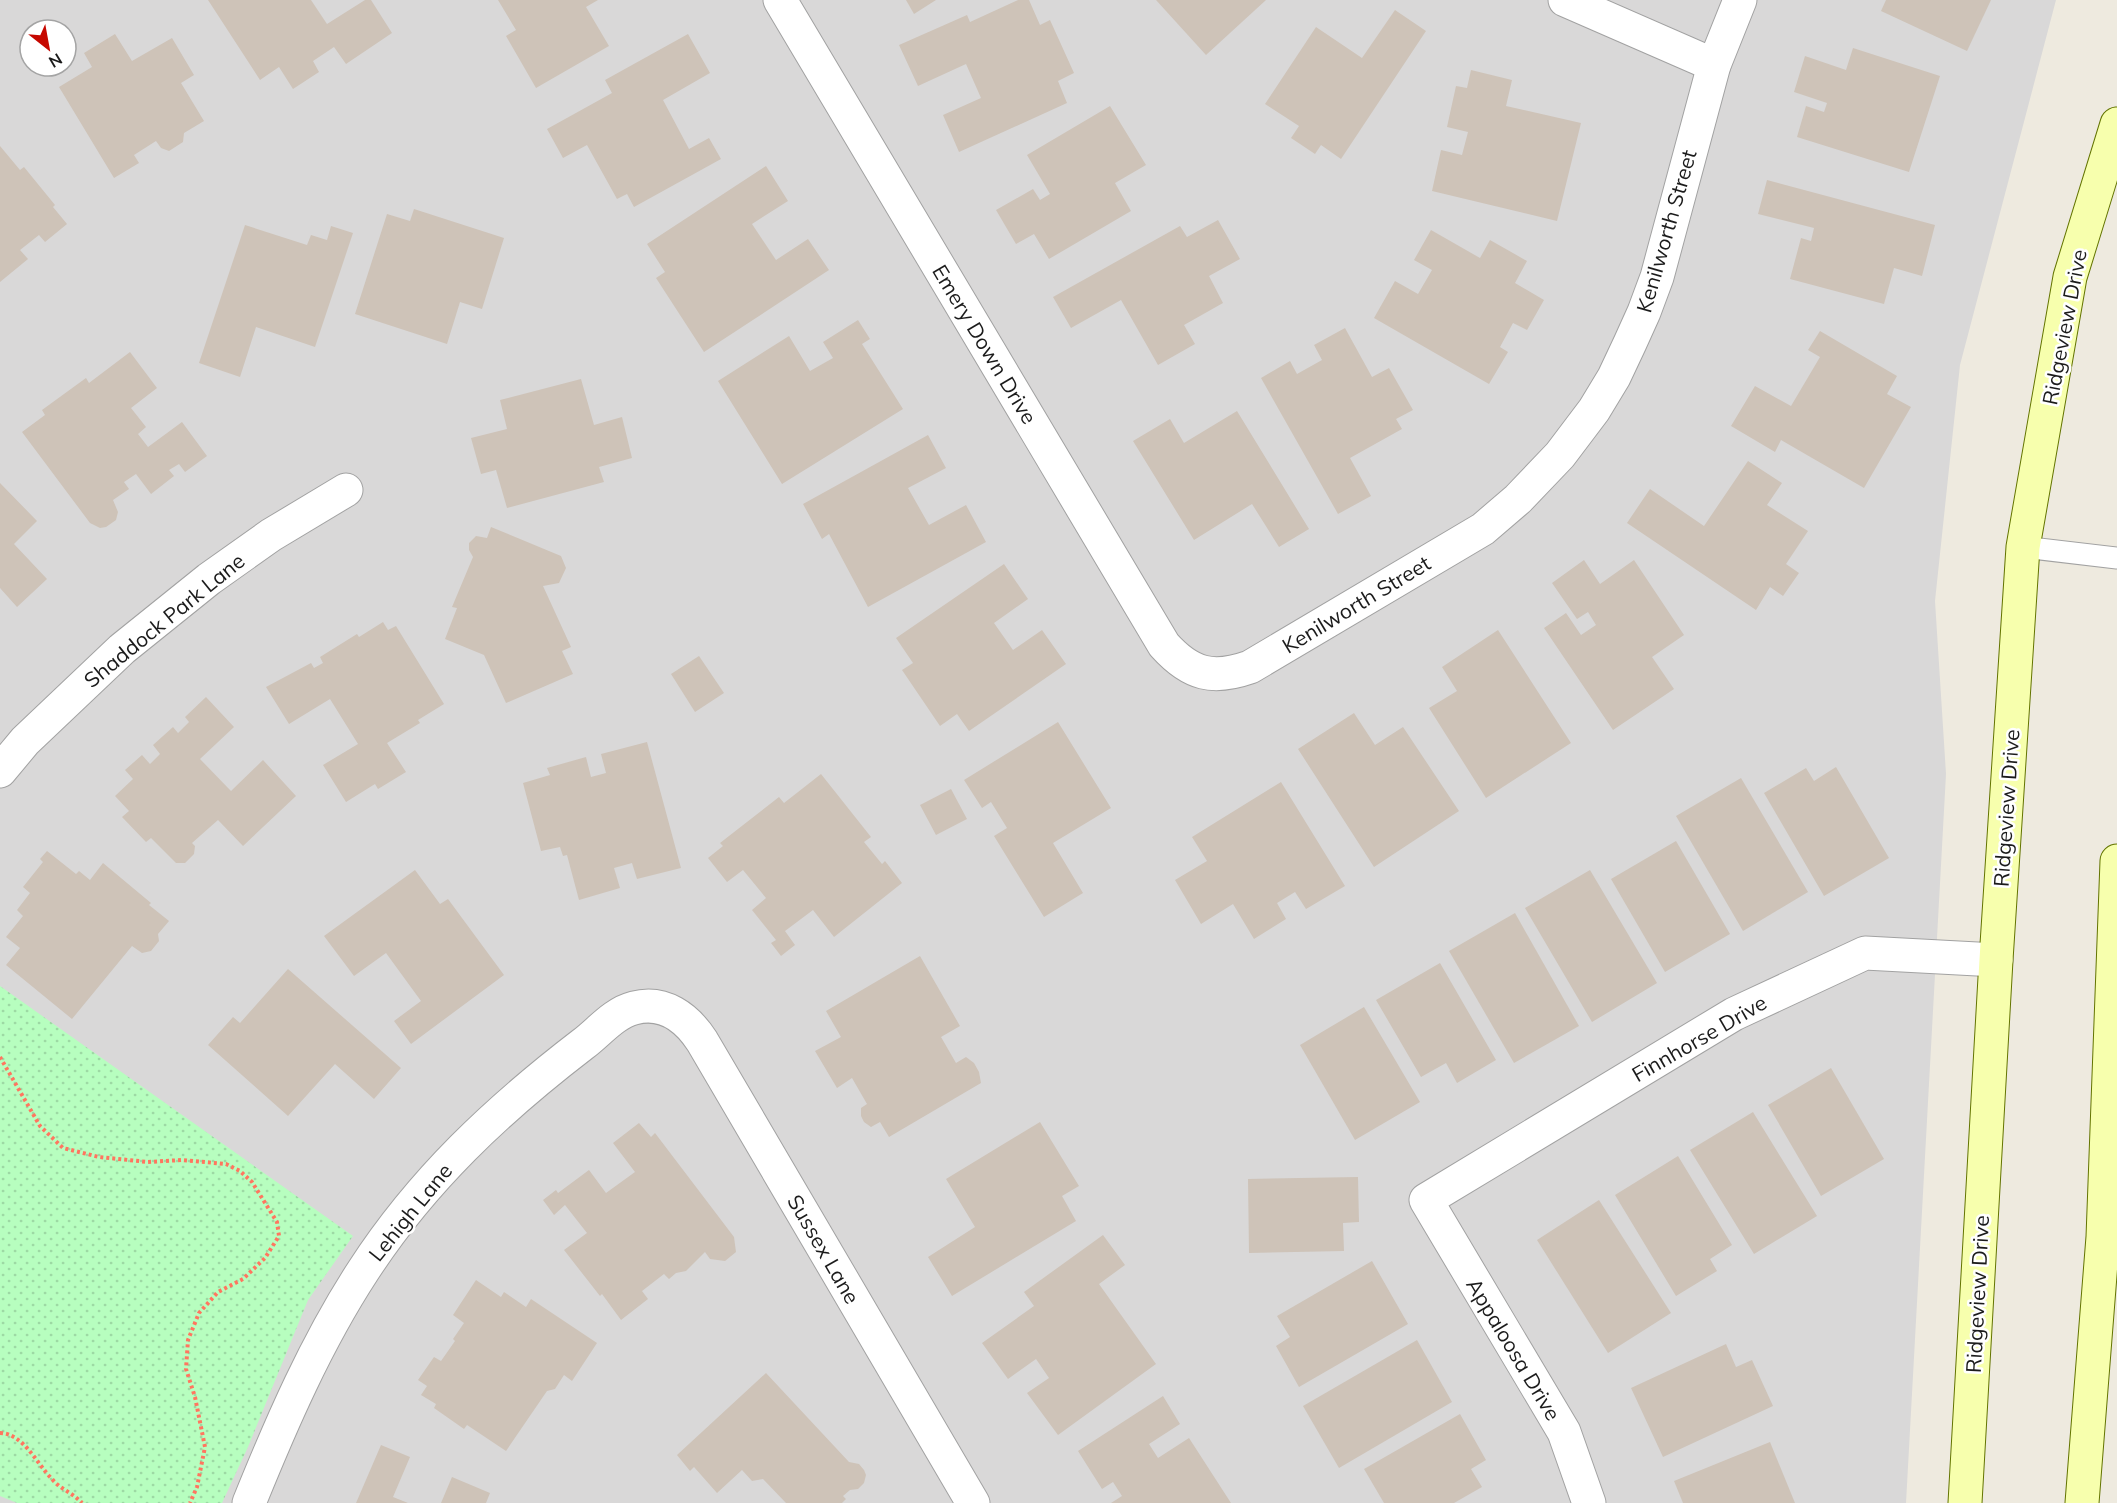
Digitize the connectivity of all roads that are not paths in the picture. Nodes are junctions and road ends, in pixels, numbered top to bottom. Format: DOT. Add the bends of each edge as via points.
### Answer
graph roads {
  1 [pos="780,0"];
  2 [pos="1564,0"];
  3 [pos="1740,0"];
  4 [pos="1714,65"];
  5 [pos="2117,124"];
  6 [pos="346,490"];
  7 [pos="2023,547"];
  8 [pos="2117,558"];
  9 [pos="1204,672"];
  10 [pos="0,771"];
  11 [pos="2117,861"];
  12 [pos="1996,960"];
  13 [pos="663,1009"];
  14 [pos="1426,1200"];
  15 [pos="2110,1238"];
  16 [pos="249,1503"];
  17 [pos="973,1503"];
  18 [pos="1589,1503"];
  19 [pos="1965,1503"];
  20 [pos="2082,1503"];
  1 -- 9 [label="street, Emery Down Drive" via="1164,645 1178,660"];
  2 -- 4 [label="street"];
  3 -- 4 [label="street, Kenilworth Street"];
  4 -- 9 [label="street, Kenilworth Street" via="1644,312 1609,385 1560,455 1518,500 1483,528 1250,667 1232,673"];
  5 -- 7 [label="main road, Ridgeview Drive" via="2070,277"];
  6 -- 10 [label="street, Shaddock Park Lane" via="271,535 209,579 122,649 25,741"];
  7 -- 8 [label="lane"];
  7 -- 12 [label="main road, Ridgeview Drive"];
  11 -- 15 [label="main road"];
  12 -- 14 [label="street, Finnhorse Drive" via="1865,953 1734,1014"];
  12 -- 19 [label="main road, Ridgeview Drive"];
  13 -- 16 [label="street, Lehigh Lane" via="634,1008 616,1016 470,1138 408,1208 363,1270 325,1335"];
  13 -- 17 [label="street, Sussex Lane" via="691,1024 702,1041"];
  14 -- 18 [label="street, Appaloosa Drive" via="1564,1432"];
  15 -- 20 [label="main road"];
}
